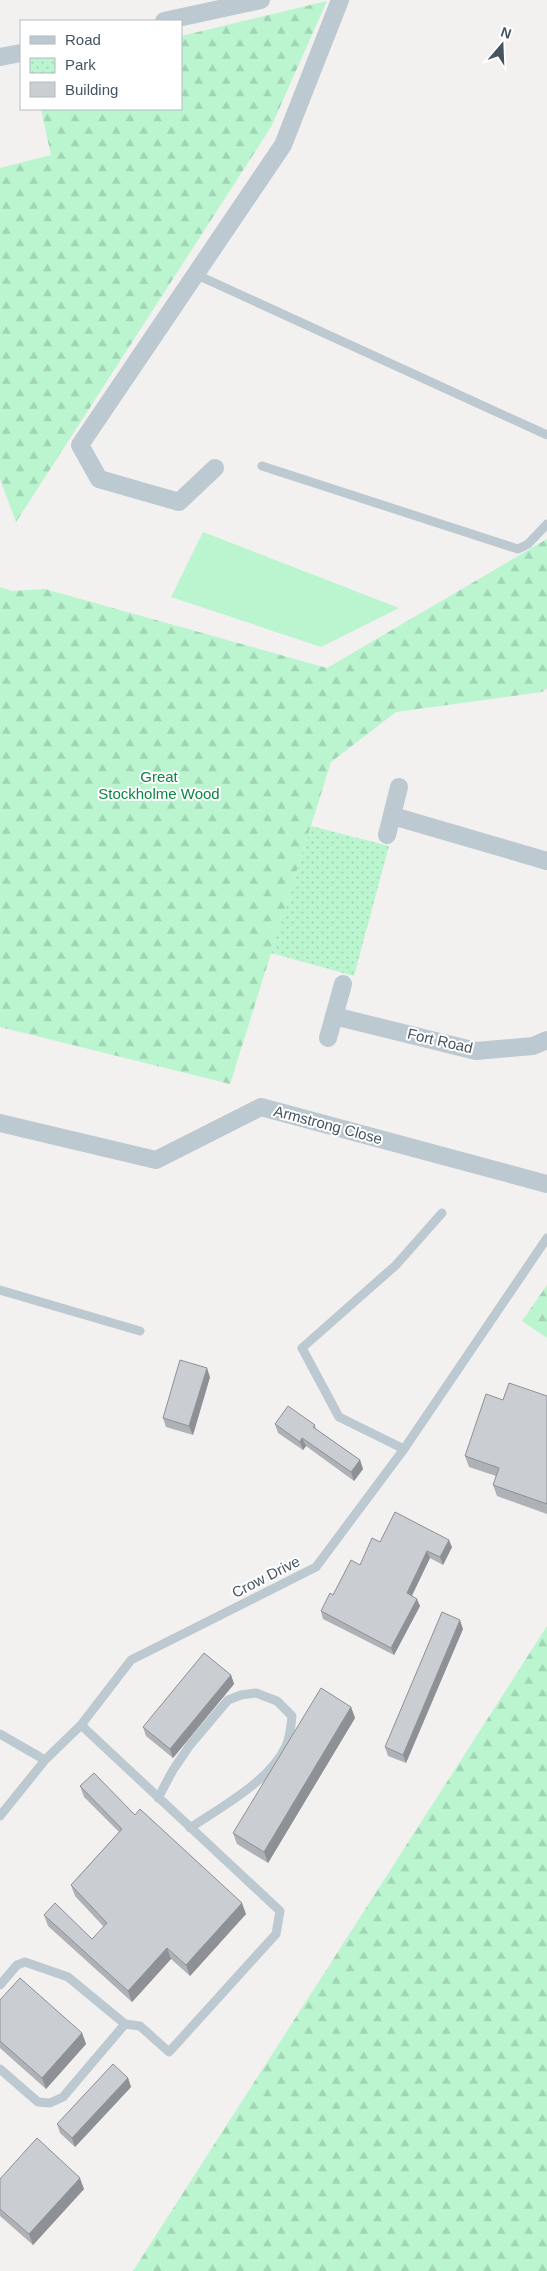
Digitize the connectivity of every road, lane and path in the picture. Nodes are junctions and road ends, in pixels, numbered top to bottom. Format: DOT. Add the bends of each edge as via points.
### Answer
graph roads {
  1 [pos="261,0"];
  2 [pos="340,0"];
  3 [pos="169,20"];
  4 [pos="20,53"];
  5 [pos="0,57"];
  6 [pos="195,274"];
  7 [pos="547,435"];
  8 [pos="262,466"];
  9 [pos="216,468"];
  10 [pos="547,524"];
  11 [pos="399,786"];
  12 [pos="392,816"];
  13 [pos="387,835"];
  14 [pos="547,861"];
  15 [pos="343,984"];
  16 [pos="334,1016"];
  17 [pos="328,1038"];
  18 [pos="547,1040"];
  19 [pos="0,1123"];
  20 [pos="547,1184"];
  21 [pos="442,1213"];
  22 [pos="547,1238"];
  23 [pos="0,1290"];
  24 [pos="140,1331"];
  25 [pos="404,1449"];
  26 [pos="81,1725"];
  27 [pos="0,1734"];
  28 [pos="46,1760"];
  29 [pos="158,1798"];
  30 [pos="0,1816"];
  31 [pos="190,1828"];
  32 [pos="0,1985"];
  33 [pos="125,2024"];
  34 [pos="0,2069"];
  1 -- 3 [label="street"];
  2 -- 6 [label="street" via="283,145"];
  4 -- 5 [label="street"];
  6 -- 7 [label="lane"];
  6 -- 9 [label="street" via="80,445 98,480 179,502"];
  8 -- 10 [label="lane" via="518,549 528,544"];
  11 -- 12 [label="street"];
  12 -- 13 [label="street"];
  12 -- 14 [label="street"];
  15 -- 16 [label="street"];
  16 -- 17 [label="street"];
  16 -- 18 [label="street, Fort Road" via="476,1051 533,1046"];
  19 -- 20 [label="street, Armstrong Close" via="156,1160 261,1107"];
  21 -- 25 [label="lane" via="396,1264 302,1348 339,1417"];
  22 -- 25 [label="lane, Crow Drive"];
  23 -- 24 [label="lane"];
  25 -- 26 [label="lane, Crow Drive" via="316,1567 131,1660"];
  26 -- 28 [label="lane, Crow Drive"];
  26 -- 29 [label="lane"];
  27 -- 28 [label="lane"];
  28 -- 30 [label="lane, Crow Drive"];
  29 -- 31 [label="lane"];
  29 -- 31 [label="lane" via="190,1745 228,1700 256,1693 277,1700 292,1716 285,1748 266,1774"];
  31 -- 33 [label="lane" via="280,1911 276,1934 169,2052 140,2026"];
  32 -- 33 [label="lane" via="17,1965 24,1962 41,1966 68,1977"];
  33 -- 34 [label="lane" via="63,2097 50,2104 38,2102"];
}
